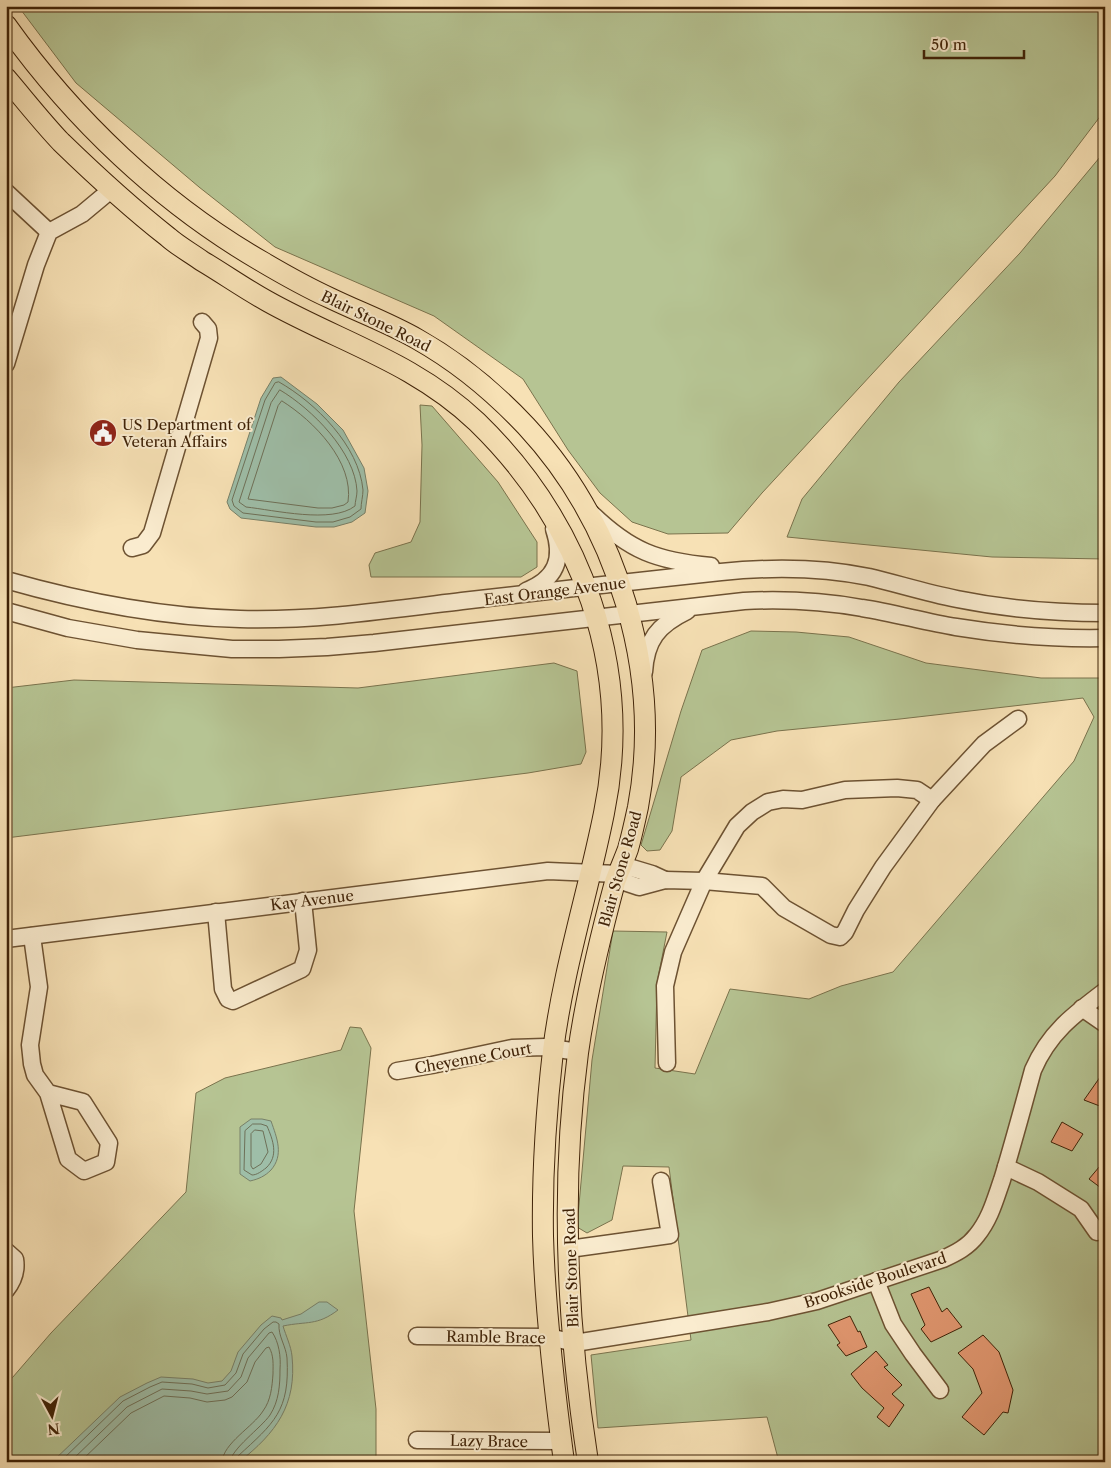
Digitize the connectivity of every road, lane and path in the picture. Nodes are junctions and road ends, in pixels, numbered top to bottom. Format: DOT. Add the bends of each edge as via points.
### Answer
graph roads {
  1 [pos="6,25"];
  2 [pos="6,78"];
  3 [pos="132,166"];
  4 [pos="112,189"];
  5 [pos="8,200"];
  6 [pos="49,232"];
  7 [pos="202,322"];
  8 [pos="6,364"];
  9 [pos="585,507"];
  10 [pos="548,510"];
  11 [pos="132,548"];
  12 [pos="751,569"];
  13 [pos="6,580"];
  14 [pos="620,583"];
  15 [pos="586,587"];
  16 [pos="516,595"];
  17 [pos="695,607"];
  18 [pos="6,611"];
  19 [pos="1105,613"];
  20 [pos="628,615"];
  21 [pos="597,618"];
  22 [pos="1105,638"];
  23 [pos="643,694"];
  24 [pos="1018,719"];
  25 [pos="932,800"];
  26 [pos="591,872"];
  27 [pos="618,874"];
  28 [pos="704,880"];
  29 [pos="303,901"];
  30 [pos="216,912"];
  31 [pos="32,936"];
  32 [pos="6,939"];
  33 [pos="1105,991"];
  34 [pos="1082,1008"];
  35 [pos="1105,1024"];
  36 [pos="554,1047"];
  37 [pos="578,1052"];
  38 [pos="668,1063"];
  39 [pos="397,1071"];
  40 [pos="48,1093"];
  41 [pos="1006,1167"];
  42 [pos="661,1181"];
  43 [pos="1097,1232"];
  44 [pos="569,1249"];
  45 [pos="6,1251"];
  46 [pos="876,1281"];
  47 [pos="6,1290"];
  48 [pos="417,1336"];
  49 [pos="549,1336"];
  50 [pos="575,1343"];
  51 [pos="940,1390"];
  52 [pos="417,1440"];
  53 [pos="561,1441"];
  54 [pos="564,1462"];
  55 [pos="588,1462"];
  1 -- 3 [label="main road, Blair Stone Road" via="64,97"];
  2 -- 4 [label="main road, Blair Stone Road" via="58,139"];
  3 -- 4 [label="main road"];
  3 -- 9 [label="main road, Blair Stone Road" via="190,213 259,260 394,327 459,366 494,394 528,428"];
  4 -- 6 [label="street" via="82,214"];
  4 -- 10 [label="main road, Blair Stone Road" via="171,240 242,287 396,364 442,394 474,420 506,453"];
  5 -- 6 [label="street"];
  6 -- 8 [label="street"];
  7 -- 11 [label="street" via="208,329 209,338 152,533 143,545"];
  9 -- 12 [label="street" via="614,534 646,554 673,562"];
  9 -- 14 [label="main road, Blair Stone Road"];
  10 -- 15 [label="main road, Blair Stone Road" via="570,548"];
  10 -- 16 [label="street" via="556,533 558,561 545,580 535,588"];
  12 -- 14 [label="street, East Orange Avenue"];
  12 -- 19 [label="street, East Orange Avenue" via="820,570 868,577 996,606"];
  13 -- 16 [label="street, East Orange Avenue" via="51,593 144,611 239,619 329,617"];
  14 -- 15 [label="street, East Orange Avenue"];
  14 -- 20 [label="main road, Blair Stone Road"];
  15 -- 16 [label="street, East Orange Avenue"];
  15 -- 21 [label="main road, Blair Stone Road"];
  17 -- 20 [label="street, East Orange Avenue"];
  17 -- 22 [label="street, East Orange Avenue" via="744,601 816,601 982,631"];
  17 -- 23 [label="street" via="660,628 649,643 644,664"];
  18 -- 21 [label="street, East Orange Avenue" via="110,636 232,649 327,647"];
  20 -- 21 [label="street, East Orange Avenue"];
  20 -- 23 [label="main road, Blair Stone Road"];
  21 -- 26 [label="main road, Blair Stone Road" via="610,685 612,740 604,811"];
  23 -- 27 [label="main road, Blair Stone Road" via="642,784 626,854"];
  24 -- 25 [label="street" via="984,744"];
  25 -- 28 [label="street" via="917,790 897,788 845,790 802,800 768,802 737,826"];
  25 -- 28 [label="street" via="883,867 840,937 784,908 762,886"];
  26 -- 27 [label="street, Kay Avenue"];
  26 -- 29 [label="street, Kay Avenue" via="548,871"];
  26 -- 36 [label="main road, Blair Stone Road" via="570,953"];
  27 -- 28 [label="street, Kay Avenue" via="632,868 665,880"];
  27 -- 37 [label="main road, Blair Stone Road" via="597,951"];
  28 -- 38 [label="street" via="673,952 665,986"];
  29 -- 30 [label="street, Kay Avenue"];
  29 -- 30 [label="street" via="308,950 302,969 233,1001 228,999 223,989"];
  30 -- 31 [label="street, Kay Avenue"];
  31 -- 32 [label="street, Kay Avenue"];
  31 -- 40 [label="street" via="39,987 30,1045 35,1075"];
  33 -- 34 [label="street, Brookside Boulevard"];
  34 -- 35 [label="street"];
  34 -- 41 [label="street, Brookside Boulevard" via="1060,1027 1038,1058"];
  36 -- 37 [label="street, Cheyenne Court"];
  36 -- 39 [label="street, Cheyenne Court" via="512,1048"];
  36 -- 49 [label="main road, Blair Stone Road" via="546,1120 543,1208"];
  37 -- 44 [label="main road, Blair Stone Road" via="570,1142"];
  40 -- 40 [label="street" via="68,1159 84,1171 106,1162 109,1143 83,1102"];
  41 -- 43 [label="street" via="1038,1182 1081,1209"];
  41 -- 46 [label="street, Brookside Boulevard" via="990,1217 968,1245 943,1259"];
  42 -- 44 [label="street" via="670,1235"];
  44 -- 50 [label="main road, Blair Stone Road" via="570,1306"];
  45 -- 47 [label="street" via="15,1259 16,1270"];
  46 -- 50 [label="street, Brookside Boulevard" via="817,1301 768,1312"];
  46 -- 51 [label="street" via="893,1324"];
  48 -- 49 [label="street, Ramble Brace"];
  49 -- 50 [label="street, Ramble Brace"];
  49 -- 53 [label="main road, Blair Stone Road"];
  50 -- 55 [label="main road, Blair Stone Road"];
  52 -- 53 [label="street, Lazy Brace"];
  53 -- 54 [label="main road, Blair Stone Road"];
}
